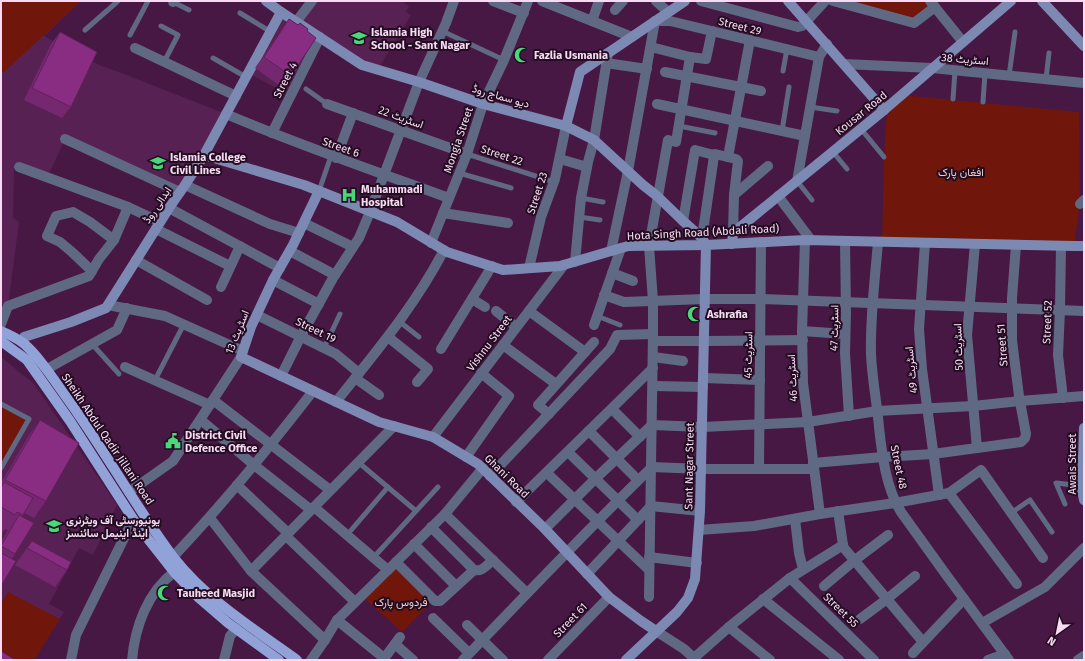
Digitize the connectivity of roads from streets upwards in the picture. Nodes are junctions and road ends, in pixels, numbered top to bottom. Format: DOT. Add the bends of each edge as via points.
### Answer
graph roads {
  1 [pos="266,1"];
  2 [pos="312,1"];
  3 [pos="454,1"];
  4 [pos="493,1"];
  5 [pos="528,1"];
  6 [pos="542,1"];
  7 [pos="598,1"];
  8 [pos="623,1"];
  9 [pos="656,1"];
  10 [pos="685,1"];
  11 [pos="701,1"];
  12 [pos="788,1"];
  13 [pos="825,1"];
  14 [pos="833,1"];
  15 [pos="1011,1"];
  16 [pos="1042,1"];
  17 [pos="932,4"];
  18 [pos="563,5"];
  19 [pos="615,10"];
  20 [pos="281,12"];
  21 [pos="668,12"];
  22 [pos="524,13"];
  23 [pos="592,21"];
  24 [pos="655,21"];
  25 [pos="806,21"];
  26 [pos="296,22"];
  27 [pos="712,31"];
  28 [pos="320,37"];
  29 [pos="632,37"];
  30 [pos="750,40"];
  31 [pos="963,42"];
  32 [pos="827,44"];
  33 [pos="1084,46"];
  34 [pos="651,47"];
  35 [pos="135,48"];
  36 [pos="690,57"];
  37 [pos="819,57"];
  38 [pos="607,58"];
  39 [pos="844,64"];
  40 [pos="932,68"];
  41 [pos="646,69"];
  42 [pos="665,72"];
  43 [pos="687,76"];
  44 [pos="419,82"];
  45 [pos="1084,83"];
  46 [pos="741,87"];
  47 [pos="761,91"];
  48 [pos="236,96"];
  49 [pos="327,104"];
  50 [pos="483,104"];
  51 [pos="658,104"];
  52 [pos="682,109"];
  53 [pos="884,110"];
  54 [pos="353,113"];
  55 [pos="226,114"];
  56 [pos="735,120"];
  57 [pos="566,126"];
  58 [pos="400,130"];
  59 [pos="272,133"];
  60 [pos="805,136"];
  61 [pos="65,139"];
  62 [pos="594,140"];
  63 [pos="467,154"];
  64 [pos="204,155"];
  65 [pos="714,155"];
  66 [pos="333,157"];
  67 [pos="728,157"];
  68 [pos="560,159"];
  69 [pos="768,166"];
  70 [pos="19,167"];
  71 [pos="587,167"];
  72 [pos="628,171"];
  73 [pos="384,174"];
  74 [pos="797,181"];
  75 [pos="182,189"];
  76 [pos="319,191"];
  77 [pos="734,195"];
  78 [pos="658,196"];
  79 [pos="778,196"];
  80 [pos="449,198"];
  81 [pos="128,207"];
  82 [pos="169,208"];
  83 [pos="370,212"];
  84 [pos="444,213"];
  85 [pos="682,221"];
  86 [pos="304,223"];
  87 [pos="508,223"];
  88 [pos="158,225"];
  89 [pos="299,233"];
  90 [pos="733,233"];
  91 [pos="114,240"];
  92 [pos="808,240"];
  93 [pos="846,241"];
  94 [pos="704,242"];
  95 [pos="761,242"];
  96 [pos="878,242"];
  97 [pos="431,243"];
  98 [pos="925,243"];
  99 [pos="732,244"];
  100 [pos="975,244"];
  101 [pos="1016,245"];
  102 [pos="240,246"];
  103 [pos="649,246"];
  104 [pos="1061,246"];
  105 [pos="1084,246"];
  106 [pos="353,247"];
  107 [pos="621,248"];
  108 [pos="444,250"];
  109 [pos="290,251"];
  110 [pos="611,251"];
  111 [pos="136,260"];
  112 [pos="575,262"];
  113 [pos="564,265"];
  114 [pos="230,266"];
  115 [pos="492,266"];
  116 [pos="280,268"];
  117 [pos="529,268"];
  118 [pos="92,271"];
  119 [pos="612,273"];
  120 [pos="335,275"];
  121 [pos="273,280"];
  122 [pos="633,281"];
  123 [pos="221,287"];
  124 [pos="604,295"];
  125 [pos="472,299"];
  126 [pos="705,299"];
  127 [pos="761,299"];
  128 [pos="206,300"];
  129 [pos="653,301"];
  130 [pos="803,301"];
  131 [pos="846,302"];
  132 [pos="873,303"];
  133 [pos="108,304"];
  134 [pos="319,304"];
  135 [pos="921,305"];
  136 [pos="485,307"];
  137 [pos="969,307"];
  138 [pos="127,308"];
  139 [pos="1012,308"];
  140 [pos="529,310"];
  141 [pos="1060,310"];
  142 [pos="496,311"];
  143 [pos="1084,311"];
  144 [pos="257,315"];
  145 [pos="596,320"];
  146 [pos="1,324"];
  147 [pos="516,327"];
  148 [pos="1,331"];
  149 [pos="845,334"];
  150 [pos="301,336"];
  151 [pos="802,336"];
  152 [pos="388,337"];
  153 [pos="653,337"];
  154 [pos="1,341"];
  155 [pos="760,341"];
  156 [pos="22,342"];
  157 [pos="594,342"];
  158 [pos="704,342"];
  159 [pos="503,345"];
  160 [pos="440,349"];
  161 [pos="585,352"];
  162 [pos="242,354"];
  163 [pos="653,357"];
  164 [pos="683,361"];
  165 [pos="653,368"];
  166 [pos="47,369"];
  167 [pos="122,370"];
  168 [pos="481,373"];
  169 [pos="281,376"];
  170 [pos="357,376"];
  171 [pos="760,380"];
  172 [pos="417,382"];
  173 [pos="704,383"];
  174 [pos="556,384"];
  175 [pos="653,386"];
  176 [pos="313,391"];
  177 [pos="379,395"];
  178 [pos="1084,396"];
  179 [pos="1063,398"];
  180 [pos="1020,401"];
  181 [pos="212,402"];
  182 [pos="336,402"];
  183 [pos="973,406"];
  184 [pos="612,409"];
  185 [pos="927,409"];
  186 [pos="877,411"];
  187 [pos="549,414"];
  188 [pos="849,416"];
  189 [pos="201,420"];
  190 [pos="808,422"];
  191 [pos="759,424"];
  192 [pos="652,425"];
  193 [pos="394,426"];
  194 [pos="703,427"];
  195 [pos="1084,428"];
  196 [pos="589,432"];
  197 [pos="433,436"];
  198 [pos="640,437"];
  199 [pos="272,444"];
  200 [pos="977,448"];
  201 [pos="568,452"];
  202 [pos="933,454"];
  203 [pos="466,457"];
  204 [pos="883,457"];
  205 [pos="616,459"];
  206 [pos="254,465"];
  207 [pos="813,466"];
  208 [pos="652,467"];
  209 [pos="702,469"];
  210 [pos="759,469"];
  211 [pos="487,472"];
  212 [pos="547,473"];
  213 [pos="595,479"];
  214 [pos="638,480"];
  215 [pos="237,484"];
  216 [pos="330,490"];
  217 [pos="129,492"];
  218 [pos="944,494"];
  219 [pos="575,500"];
  220 [pos="617,500"];
  221 [pos="1084,500"];
  222 [pos="516,502"];
  223 [pos="895,503"];
  224 [pos="650,506"];
  225 [pos="312,508"];
  226 [pos="700,511"];
  227 [pos="838,511"];
  228 [pos="445,514"];
  229 [pos="820,514"];
  230 [pos="210,518"];
  231 [pos="795,519"];
  232 [pos="638,520"];
  233 [pos="596,521"];
  234 [pos="137,525"];
  235 [pos="431,527"];
  236 [pos="545,529"];
  237 [pos="699,530"];
  238 [pos="287,534"];
  239 [pos="888,535"];
  240 [pos="618,541"];
  241 [pos="414,544"];
  242 [pos="843,545"];
  243 [pos="1084,548"];
  244 [pos="566,552"];
  245 [pos="174,557"];
  246 [pos="649,557"];
  247 [pos="1043,558"];
  248 [pos="493,560"];
  249 [pos="855,560"];
  250 [pos="396,562"];
  251 [pos="697,563"];
  252 [pos="803,569"];
  253 [pos="388,570"];
  254 [pos="474,570"];
  255 [pos="649,570"];
  256 [pos="252,571"];
  257 [pos="174,572"];
  258 [pos="587,574"];
  259 [pos="915,576"];
  260 [pos="790,578"];
  261 [pos="1017,584"];
  262 [pos="456,586"];
  263 [pos="824,586"];
  264 [pos="527,593"];
  265 [pos="610,597"];
  266 [pos="649,597"];
  267 [pos="763,599"];
  268 [pos="887,599"];
  269 [pos="964,599"];
  270 [pos="355,602"];
  271 [pos="433,618"];
  272 [pos="860,619"];
  273 [pos="338,620"];
  274 [pos="982,623"];
  275 [pos="467,626"];
  276 [pos="729,627"];
  277 [pos="236,629"];
  278 [pos="656,631"];
  279 [pos="325,640"];
  280 [pos="482,640"];
  281 [pos="923,642"];
  282 [pos="913,653"];
  283 [pos="1084,656"];
  284 [pos="466,657"];
  285 [pos="1007,657"];
  286 [pos="383,659"];
  287 [pos="695,659"];
  288 [pos="71,660"];
  289 [pos="132,660"];
  290 [pos="224,660"];
  291 [pos="279,660"];
  292 [pos="297,660"];
  293 [pos="311,660"];
  294 [pos="413,660"];
  295 [pos="503,660"];
  296 [pos="548,660"];
  297 [pos="626,660"];
  298 [pos="770,660"];
  299 [pos="839,660"];
  300 [pos="874,660"];
  301 [pos="988,660"];
  302 [pos="1078,660"];
  1 -- 20 [label="street, دیو سماج روڈ"];
  2 -- 26 [label="street"];
  3 -- 44 [label="street"];
  4 -- 22 [label="street"];
  5 -- 22 [label="street, Mongia Street"];
  6 -- 18 [label="street"];
  7 -- 23 [label="street"];
  8 -- 19 [label="street"];
  9 -- 21 [label="street"];
  10 -- 21 [label="street"];
  11 -- 25 [label="street" via="798,27"];
  12 -- 25 [label="street"];
  13 -- 25 [label="street"];
  14 -- 17 [label="street" via="914,23"];
  15 -- 31 [label="street, Kousar Road"];
  16 -- 33 [label="street"];
  17 -- 31 [label="street"];
  18 -- 23 [label="street"];
  20 -- 26 [label="street, دیو سماج روڈ"];
  20 -- 48 [label="street, ابدالی روڈ"];
  21 -- 24 [label="street"];
  22 -- 50 [label="street, Mongia Street"];
  23 -- 29 [label="street"];
  24 -- 27 [label="street, Street 29" via="670,21"];
  24 -- 29 [label="street"];
  24 -- 34 [label="street"];
  25 -- 32 [label="street"];
  26 -- 28 [label="street, دیو سماج روڈ"];
  27 -- 30 [label="street, Street 29"];
  27 -- 36 [label="street" via="706,59"];
  28 -- 44 [label="street, دیو سماج روڈ" via="362,65"];
  28 -- 59 [label="street, Street 4"];
  29 -- 38 [label="street"];
  30 -- 37 [label="street, Street 29"];
  30 -- 46 [label="street"];
  31 -- 40 [label="street, Kousar Road"];
  32 -- 37 [label="street"];
  32 -- 39 [label="street"];
  34 -- 36 [label="street"];
  34 -- 41 [label="street"];
  35 -- 48 [label="street"];
  36 -- 43 [label="street"];
  37 -- 60 [label="street"];
  38 -- 41 [label="street"];
  38 -- 57 [label="street" via="580,72"];
  38 -- 62 [label="street"];
  39 -- 40 [label="street, اسٹریٹ 38"];
  39 -- 53 [label="street"];
  40 -- 45 [label="street, اسٹریٹ 38"];
  40 -- 53 [label="street, Kousar Road"];
  41 -- 72 [label="street"];
  42 -- 43 [label="street"];
  43 -- 46 [label="street"];
  43 -- 52 [label="street"];
  44 -- 50 [label="street, دیو سماج روڈ"];
  44 -- 58 [label="street"];
  46 -- 47 [label="street"];
  46 -- 56 [label="street"];
  48 -- 55 [label="street, ابدالی روڈ"];
  49 -- 54 [label="street, اسٹریٹ 22"];
  50 -- 57 [label="street, دیو سماج روڈ"];
  50 -- 63 [label="street, Mongia Street"];
  51 -- 52 [label="street"];
  52 -- 56 [label="street"];
  52 -- 78 [label="street" via="676,142 668,140"];
  53 -- 74 [label="street, Kousar Road"];
  54 -- 58 [label="street, اسٹریٹ 22"];
  54 -- 66 [label="street"];
  55 -- 59 [label="street, Street 6"];
  55 -- 64 [label="street, ابدالی روڈ"];
  56 -- 60 [label="street"];
  56 -- 67 [label="street"];
  57 -- 62 [label="street, دیو سماج روڈ"];
  57 -- 68 [label="street, Street 23"];
  58 -- 63 [label="street, اسٹریٹ 22"];
  58 -- 73 [label="street"];
  59 -- 66 [label="street, Street 6"];
  60 -- 74 [label="street"];
  61 -- 75 [label="street"];
  62 -- 71 [label="street"];
  62 -- 72 [label="street, دیو سماج روڈ"];
  63 -- 80 [label="street, Mongia Street"];
  64 -- 75 [label="street, ابدالی روڈ"];
  64 -- 76 [label="street, Hota Singh Road (Abdali Road)"];
  65 -- 67 [label="street"];
  65 -- 85 [label="street" via="696,150"];
  65 -- 94 [label="street"];
  66 -- 73 [label="street, Street 6"];
  67 -- 77 [label="street" via="738,161"];
  68 -- 71 [label="street"];
  68 -- 117 [label="street, Street 23" via="541,217"];
  69 -- 77 [label="street"];
  70 -- 81 [label="street"];
  71 -- 112 [label="street" via="580,198"];
  72 -- 78 [label="street, دیو سماج روڈ"];
  72 -- 110 [label="street"];
  73 -- 80 [label="street, Street 6"];
  73 -- 83 [label="street"];
  74 -- 79 [label="street, Kousar Road"];
  75 -- 82 [label="street, ابدالی روڈ"];
  75 -- 89 [label="street"];
  76 -- 83 [label="street, Hota Singh Road (Abdali Road)"];
  76 -- 86 [label="street, اسٹریٹ 13"];
  77 -- 90 [label="street"];
  78 -- 85 [label="street, دیو سماج روڈ"];
  78 -- 103 [label="street"];
  79 -- 90 [label="street, Kousar Road"];
  79 -- 92 [label="street"];
  80 -- 84 [label="street, Mongia Street"];
  81 -- 88 [label="street"];
  81 -- 91 [label="street"];
  82 -- 88 [label="street, ابدالی روڈ"];
  82 -- 102 [label="street"];
  83 -- 97 [label="street, Hota Singh Road (Abdali Road)" via="397,222"];
  83 -- 106 [label="street"];
  84 -- 87 [label="street"];
  84 -- 97 [label="street, Mongia Street"];
  85 -- 94 [label="street, دیو سماج روڈ"];
  86 -- 89 [label="street, اسٹریٹ 13"];
  86 -- 106 [label="street"];
  88 -- 111 [label="street, ابدالی روڈ"];
  88 -- 114 [label="street"];
  89 -- 109 [label="street, اسٹریٹ 13"];
  90 -- 99 [label="street"];
  91 -- 118 [label="street"];
  91 -- 118 [label="street" via="73,212 56,216 47,236 60,242"];
  92 -- 93 [label="street, Hota Singh Road (Abdali Road)"];
  92 -- 95 [label="street, Hota Singh Road (Abdali Road)"];
  92 -- 130 [label="street, اسٹریٹ 46"];
  93 -- 96 [label="street, Hota Singh Road (Abdali Road)"];
  93 -- 131 [label="street, اسٹریٹ 47"];
  94 -- 99 [label="street, Hota Singh Road (Abdali Road)"];
  94 -- 103 [label="street, Hota Singh Road (Abdali Road)"];
  94 -- 126 [label="street, Sant Nagar Street"];
  95 -- 99 [label="street, Hota Singh Road (Abdali Road)"];
  95 -- 127 [label="street, اسٹریٹ 45"];
  96 -- 98 [label="street, Hota Singh Road (Abdali Road)"];
  96 -- 132 [label="street, Street 48"];
  97 -- 108 [label="street, Hota Singh Road (Abdali Road)"];
  98 -- 100 [label="street, Hota Singh Road (Abdali Road)"];
  98 -- 135 [label="street, اسٹریٹ 49"];
  100 -- 101 [label="street, Hota Singh Road (Abdali Road)"];
  100 -- 137 [label="street, اسٹریٹ 50"];
  101 -- 104 [label="street, Hota Singh Road (Abdali Road)"];
  101 -- 139 [label="street, Street 51"];
  102 -- 114 [label="street"];
  102 -- 116 [label="street"];
  103 -- 107 [label="street, Hota Singh Road (Abdali Road)"];
  103 -- 129 [label="street"];
  104 -- 105 [label="street, Hota Singh Road (Abdali Road)"];
  104 -- 141 [label="street, Street 52"];
  106 -- 120 [label="street"];
  107 -- 110 [label="street, Hota Singh Road (Abdali Road)"];
  107 -- 119 [label="street"];
  108 -- 115 [label="street, Hota Singh Road (Abdali Road)"];
  108 -- 152 [label="street" via="433,271"];
  109 -- 116 [label="street, اسٹریٹ 13"];
  109 -- 120 [label="street"];
  110 -- 112 [label="street, Hota Singh Road (Abdali Road)"];
  111 -- 128 [label="street"];
  111 -- 133 [label="street, ابدالی روڈ"];
  112 -- 113 [label="street, Hota Singh Road (Abdali Road)"];
  113 -- 117 [label="street, Hota Singh Road (Abdali Road)"];
  113 -- 140 [label="street, Vishnu Street"];
  114 -- 123 [label="street"];
  115 -- 117 [label="street, Hota Singh Road (Abdali Road)" via="503,270"];
  115 -- 125 [label="street"];
  116 -- 121 [label="street, اسٹریٹ 13"];
  118 -- 146 [label="street" via="89,276 8,306"];
  119 -- 122 [label="street"];
  119 -- 124 [label="street"];
  120 -- 134 [label="street"];
  121 -- 134 [label="street"];
  121 -- 144 [label="street, اسٹریٹ 13"];
  124 -- 129 [label="street" via="624,302"];
  124 -- 145 [label="street"];
  125 -- 136 [label="street"];
  125 -- 160 [label="street"];
  126 -- 127 [label="street"];
  126 -- 129 [label="street"];
  126 -- 158 [label="street, Sant Nagar Street"];
  127 -- 130 [label="street"];
  127 -- 155 [label="street, اسٹریٹ 45"];
  129 -- 153 [label="street"];
  130 -- 131 [label="street"];
  130 -- 151 [label="street, اسٹریٹ 46"];
  131 -- 132 [label="street"];
  131 -- 149 [label="street, اسٹریٹ 47"];
  132 -- 135 [label="street"];
  132 -- 186 [label="street, Street 48" via="871,356"];
  133 -- 138 [label="street"];
  133 -- 156 [label="street, ابدالی روڈ" via="106,308 72,322 24,337"];
  134 -- 150 [label="street"];
  135 -- 137 [label="street"];
  135 -- 185 [label="street, اسٹریٹ 49" via="919,329"];
  137 -- 139 [label="street"];
  137 -- 183 [label="street, اسٹریٹ 50" via="967,335"];
  138 -- 162 [label="street" via="166,316"];
  138 -- 166 [label="street" via="117,330"];
  139 -- 141 [label="street"];
  139 -- 180 [label="street, Street 51" via="1012,340"];
  140 -- 147 [label="street, Vishnu Street"];
  140 -- 161 [label="street"];
  141 -- 143 [label="street"];
  141 -- 179 [label="street, Street 52" via="1058,355"];
  142 -- 147 [label="street"];
  144 -- 150 [label="street, Street 19"];
  144 -- 162 [label="street, اسٹریٹ 13"];
  147 -- 159 [label="street, Vishnu Street"];
  148 -- 156 [label="main road, Sheikh Abdul Qadir Jillani Road"];
  149 -- 151 [label="street"];
  149 -- 188 [label="street, اسٹریٹ 47"];
  150 -- 169 [label="street"];
  150 -- 170 [label="street, Street 19" via="336,354"];
  151 -- 155 [label="street"];
  151 -- 190 [label="street, اسٹریٹ 46" via="803,383"];
  152 -- 170 [label="street"];
  152 -- 172 [label="street" via="428,369"];
  153 -- 158 [label="street"];
  153 -- 163 [label="street"];
  153 -- 187 [label="street" via="617,335 610,350"];
  154 -- 234 [label="main road, Sheikh Abdul Qadir Jillani Road" via="28,360"];
  155 -- 158 [label="street"];
  155 -- 171 [label="street, اسٹریٹ 45"];
  156 -- 166 [label="main road, Sheikh Abdul Qadir Jillani Road"];
  157 -- 161 [label="street"];
  158 -- 173 [label="street, Sant Nagar Street"];
  159 -- 168 [label="street, Vishnu Street"];
  159 -- 174 [label="street"];
  161 -- 174 [label="street"];
  162 -- 169 [label="street, Ghani Road"];
  162 -- 181 [label="street, اسٹریٹ 13"];
  163 -- 164 [label="street"];
  163 -- 165 [label="street"];
  165 -- 175 [label="street"];
  165 -- 184 [label="street"];
  166 -- 217 [label="main road, Sheikh Abdul Qadir Jillani Road"];
  167 -- 181 [label="street"];
  168 -- 197 [label="street, Vishnu Street"];
  168 -- 203 [label="street" via="509,396"];
  169 -- 176 [label="street, Ghani Road"];
  170 -- 177 [label="street, Street 19"];
  170 -- 182 [label="street"];
  171 -- 173 [label="street"];
  171 -- 191 [label="street, اسٹریٹ 45"];
  173 -- 175 [label="street"];
  173 -- 194 [label="street, Sant Nagar Street"];
  174 -- 187 [label="street" via="538,405"];
  175 -- 192 [label="street"];
  176 -- 182 [label="street, Ghani Road"];
  176 -- 199 [label="street"];
  178 -- 179 [label="street"];
  179 -- 180 [label="street"];
  180 -- 183 [label="street"];
  180 -- 200 [label="street, Street 51" via="1026,434 1021,442"];
  181 -- 189 [label="street, اسٹریٹ 13"];
  181 -- 199 [label="street"];
  182 -- 193 [label="street, Ghani Road"];
  183 -- 185 [label="street"];
  183 -- 200 [label="street, اسٹریٹ 50"];
  184 -- 196 [label="street"];
  184 -- 198 [label="street"];
  185 -- 186 [label="street"];
  185 -- 202 [label="street, اسٹریٹ 49"];
  186 -- 188 [label="street"];
  186 -- 204 [label="street, Street 48"];
  187 -- 211 [label="street"];
  188 -- 190 [label="street"];
  189 -- 206 [label="street"];
  189 -- 217 [label="street, اسٹریٹ 13" via="173,461"];
  190 -- 191 [label="street"];
  190 -- 207 [label="street, اسٹریٹ 46"];
  191 -- 194 [label="street"];
  191 -- 210 [label="street, اسٹریٹ 45"];
  192 -- 194 [label="street"];
  192 -- 198 [label="street"];
  192 -- 208 [label="street"];
  193 -- 197 [label="street, Ghani Road"];
  193 -- 216 [label="street"];
  194 -- 209 [label="street, Sant Nagar Street"];
  195 -- 221 [label="street, Awais Street"];
  196 -- 201 [label="street"];
  196 -- 205 [label="street"];
  197 -- 203 [label="street, Ghani Road"];
  198 -- 205 [label="street"];
  199 -- 206 [label="street"];
  199 -- 216 [label="street"];
  200 -- 202 [label="street"];
  201 -- 212 [label="street"];
  201 -- 213 [label="street"];
  202 -- 204 [label="street"];
  202 -- 218 [label="street, اسٹریٹ 49"];
  203 -- 211 [label="street, Ghani Road"];
  204 -- 207 [label="street"];
  204 -- 223 [label="street, Street 48"];
  205 -- 213 [label="street"];
  205 -- 214 [label="street"];
  206 -- 215 [label="street"];
  206 -- 225 [label="street"];
  207 -- 210 [label="street"];
  207 -- 229 [label="street, اسٹریٹ 46"];
  208 -- 209 [label="street"];
  208 -- 214 [label="street"];
  208 -- 224 [label="street"];
  209 -- 210 [label="street"];
  209 -- 226 [label="street, Sant Nagar Street"];
  211 -- 222 [label="street, Ghani Road"];
  211 -- 228 [label="street"];
  212 -- 219 [label="street"];
  212 -- 222 [label="street"];
  213 -- 219 [label="street"];
  213 -- 220 [label="street"];
  214 -- 220 [label="street"];
  215 -- 230 [label="street"];
  215 -- 238 [label="street"];
  216 -- 225 [label="street"];
  217 -- 245 [label="main road, Sheikh Abdul Qadir Jillani Road"];
  218 -- 223 [label="street"];
  218 -- 247 [label="street" via="981,470"];
  218 -- 261 [label="street"];
  219 -- 233 [label="street"];
  219 -- 236 [label="street"];
  220 -- 232 [label="street"];
  220 -- 233 [label="street"];
  222 -- 236 [label="street, Ghani Road"];
  223 -- 227 [label="street"];
  223 -- 269 [label="street, Street 48"];
  224 -- 226 [label="street"];
  224 -- 232 [label="street"];
  224 -- 246 [label="street"];
  225 -- 238 [label="street"];
  225 -- 253 [label="street"];
  226 -- 237 [label="street, Sant Nagar Street"];
  227 -- 229 [label="street"];
  227 -- 242 [label="street"];
  228 -- 235 [label="street"];
  228 -- 248 [label="street"];
  229 -- 231 [label="street"];
  230 -- 245 [label="street"];
  230 -- 256 [label="street"];
  231 -- 237 [label="street" via="754,526"];
  231 -- 252 [label="street"];
  232 -- 240 [label="street"];
  233 -- 240 [label="street"];
  233 -- 244 [label="street"];
  234 -- 257 [label="main road, Sheikh Abdul Qadir Jillani Road"];
  234 -- 288 [label="street" via="130,528 90,605 76,635"];
  235 -- 241 [label="street"];
  235 -- 254 [label="street"];
  236 -- 244 [label="street, Ghani Road"];
  237 -- 251 [label="street, Sant Nagar Street"];
  238 -- 256 [label="street"];
  238 -- 270 [label="street"];
  239 -- 249 [label="street"];
  240 -- 255 [label="street"];
  240 -- 258 [label="street"];
  241 -- 250 [label="street"];
  241 -- 262 [label="street"];
  242 -- 249 [label="street"];
  242 -- 252 [label="street"];
  243 -- 274 [label="street" via="1045,586"];
  244 -- 258 [label="street, Ghani Road"];
  244 -- 264 [label="street"];
  245 -- 292 [label="main road, Sheikh Abdul Qadir Jillani Road" via="218,603"];
  246 -- 251 [label="street"];
  246 -- 255 [label="street"];
  248 -- 254 [label="street" via="482,570"];
  248 -- 264 [label="street"];
  249 -- 263 [label="street"];
  249 -- 268 [label="street"];
  250 -- 253 [label="street"];
  250 -- 262 [label="street" via="435,601 440,602"];
  251 -- 278 [label="street, Sant Nagar Street" via="695,579 688,598 665,625"];
  252 -- 260 [label="street"];
  253 -- 270 [label="street"];
  254 -- 262 [label="street"];
  255 -- 266 [label="street"];
  256 -- 279 [label="street"];
  257 -- 277 [label="main road, Sheikh Abdul Qadir Jillani Road" via="199,598"];
  257 -- 289 [label="street" via="162,583 147,604 140,619"];
  258 -- 265 [label="street, Ghani Road"];
  259 -- 268 [label="street"];
  260 -- 267 [label="street"];
  260 -- 300 [label="street, Street 55"];
  264 -- 280 [label="street"];
  265 -- 278 [label="street, Ghani Road"];
  265 -- 296 [label="street, Street 61"];
  267 -- 276 [label="street"];
  267 -- 299 [label="street"];
  268 -- 272 [label="street"];
  268 -- 281 [label="street"];
  269 -- 274 [label="street, Street 48"];
  269 -- 281 [label="street"];
  270 -- 273 [label="street"];
  271 -- 284 [label="street"];
  273 -- 279 [label="street"];
  273 -- 286 [label="street"];
  274 -- 285 [label="street, Street 48"];
  275 -- 280 [label="street"];
  276 -- 287 [label="street"];
  276 -- 298 [label="street"];
  277 -- 290 [label="street" via="230,636"];
  277 -- 291 [label="main road, Sheikh Abdul Qadir Jillani Road"];
  278 -- 287 [label="street, Ghani Road"];
  278 -- 297 [label="street, Sant Nagar Street"];
  279 -- 293 [label="street"];
  280 -- 284 [label="street"];
  280 -- 295 [label="street"];
  281 -- 282 [label="street"];
  283 -- 302 [label="street"];
  285 -- 301 [label="street"];
  286 -- 294 [label="street" via="398,640"];
}
